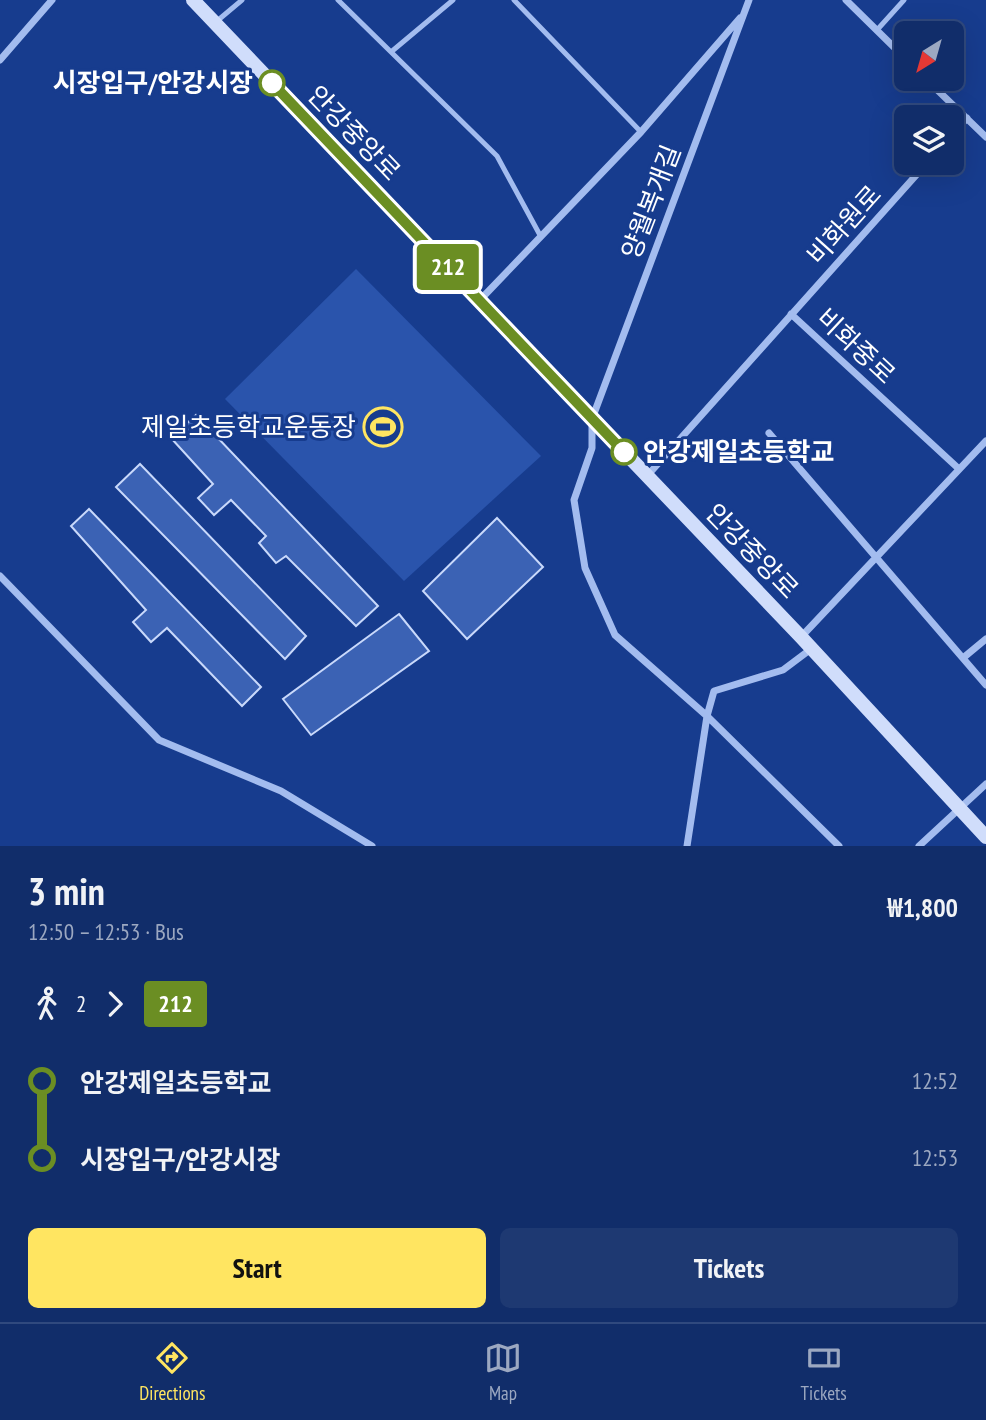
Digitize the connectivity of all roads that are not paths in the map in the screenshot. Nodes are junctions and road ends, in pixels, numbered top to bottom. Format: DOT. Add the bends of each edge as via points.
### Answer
graph roads {
  1 [pos="52,0"];
  2 [pos="193,0"];
  3 [pos="242,0"];
  4 [pos="338,0"];
  5 [pos="453,0"];
  6 [pos="514,0"];
  7 [pos="749,0"];
  8 [pos="757,0"];
  9 [pos="846,0"];
  10 [pos="904,0"];
  11 [pos="745,13"];
  12 [pos="215,23"];
  13 [pos="877,30"];
  14 [pos="894,47"];
  15 [pos="391,52"];
  16 [pos="0,61"];
  17 [pos="939,91"];
  18 [pos="967,118"];
  19 [pos="964,121"];
  20 [pos="641,132"];
  21 [pos="986,137"];
  22 [pos="916,175"];
  23 [pos="541,237"];
  24 [pos="480,301"];
  25 [pos="792,314"];
  26 [pos="592,419"];
  27 [pos="769,433"];
  28 [pos="986,441"];
  29 [pos="959,469"];
  30 [pos="647,476"];
  31 [pos="876,558"];
  32 [pos="0,576"];
  33 [pos="801,638"];
  34 [pos="986,639"];
  35 [pos="811,649"];
  36 [pos="963,658"];
  37 [pos="986,685"];
  38 [pos="707,716"];
  39 [pos="986,784"];
  40 [pos="958,809"];
  41 [pos="986,837"];
  42 [pos="372,846"];
  43 [pos="687,846"];
  44 [pos="839,846"];
  45 [pos="919,846"];
  1 -- 16 [label="street"];
  2 -- 12 [label="main road, 안강중앙로"];
  3 -- 12 [label="lane"];
  4 -- 15 [label="lane"];
  5 -- 15 [label="lane"];
  6 -- 20 [label="lane"];
  7 -- 11 [label="street, 양월복개길"];
  8 -- 11 [label="street"];
  9 -- 13 [label="street"];
  10 -- 13 [label="lane"];
  11 -- 20 [label="street"];
  11 -- 26 [label="street, 양월복개길"];
  12 -- 24 [label="main road, 안강중앙로"];
  13 -- 14 [label="street"];
  15 -- 23 [label="lane" via="497,156"];
  17 -- 18 [label="street"];
  18 -- 19 [label="street"];
  18 -- 21 [label="street"];
  20 -- 23 [label="street"];
  22 -- 25 [label="street, 비화원로"];
  23 -- 24 [label="street"];
  24 -- 26 [label="main road, 안강중앙로"];
  25 -- 29 [label="street, 비화중로"];
  25 -- 30 [label="street, 비화중로"];
  26 -- 30 [label="main road, 안강중앙로"];
  26 -- 38 [label="street, 양월복개길" via="592,448 574,500 585,568 615,635"];
  27 -- 31 [label="street"];
  28 -- 29 [label="street"];
  29 -- 31 [label="street"];
  30 -- 33 [label="main road, 안강중앙로"];
  31 -- 33 [label="street"];
  31 -- 36 [label="street"];
  32 -- 42 [label="street" via="159,740 281,791"];
  33 -- 35 [label="main road, 안강중앙로"];
  34 -- 36 [label="street"];
  35 -- 38 [label="street" via="783,670 714,691"];
  35 -- 40 [label="main road, 안강중앙로"];
  36 -- 37 [label="street"];
  38 -- 43 [label="street"];
  38 -- 44 [label="street, 양월복개길"];
  39 -- 40 [label="street"];
  40 -- 41 [label="main road, 안강중앙로"];
  40 -- 45 [label="street"];
}
